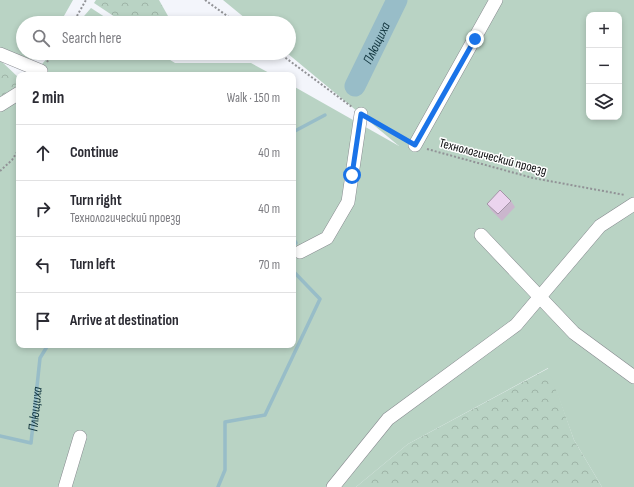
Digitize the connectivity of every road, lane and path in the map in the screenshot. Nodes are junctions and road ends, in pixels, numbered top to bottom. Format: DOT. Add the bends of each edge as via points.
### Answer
graph roads {
  1 [pos="86,0"];
  2 [pos="205,0"];
  3 [pos="496,0"];
  4 [pos="77,16"];
  5 [pos="227,16"];
  6 [pos="0,54"];
  7 [pos="288,60"];
  8 [pos="41,71"];
  9 [pos="16,95"];
  10 [pos="0,105"];
  11 [pos="361,114"];
  12 [pos="415,145"];
  13 [pos="16,154"];
  14 [pos="0,171"];
  15 [pos="630,199"];
  16 [pos="481,235"];
  17 [pos="300,252"];
  18 [pos="539,298"];
  19 [pos="634,377"];
  20 [pos="80,437"];
  21 [pos="65,487"];
  22 [pos="333,487"];
  1 -- 4 [label="path"];
  2 -- 5 [label="path"];
  3 -- 12 [label="street"];
  6 -- 8 [label="street"];
  7 -- 11 [label="path, Технологический проезд"];
  9 -- 10 [label="street"];
  11 -- 12 [label="path, Технологический проезд"];
  11 -- 17 [label="street" via="348,202 327,238"];
  12 -- 15 [label="path, Технологический проезд" via="533,178"];
  13 -- 14 [label="path"];
  15 -- 18 [label="street" via="600,226"];
  16 -- 18 [label="street"];
  18 -- 19 [label="street" via="574,334"];
  18 -- 22 [label="street" via="516,325 388,419"];
  20 -- 21 [label="street"];
}
